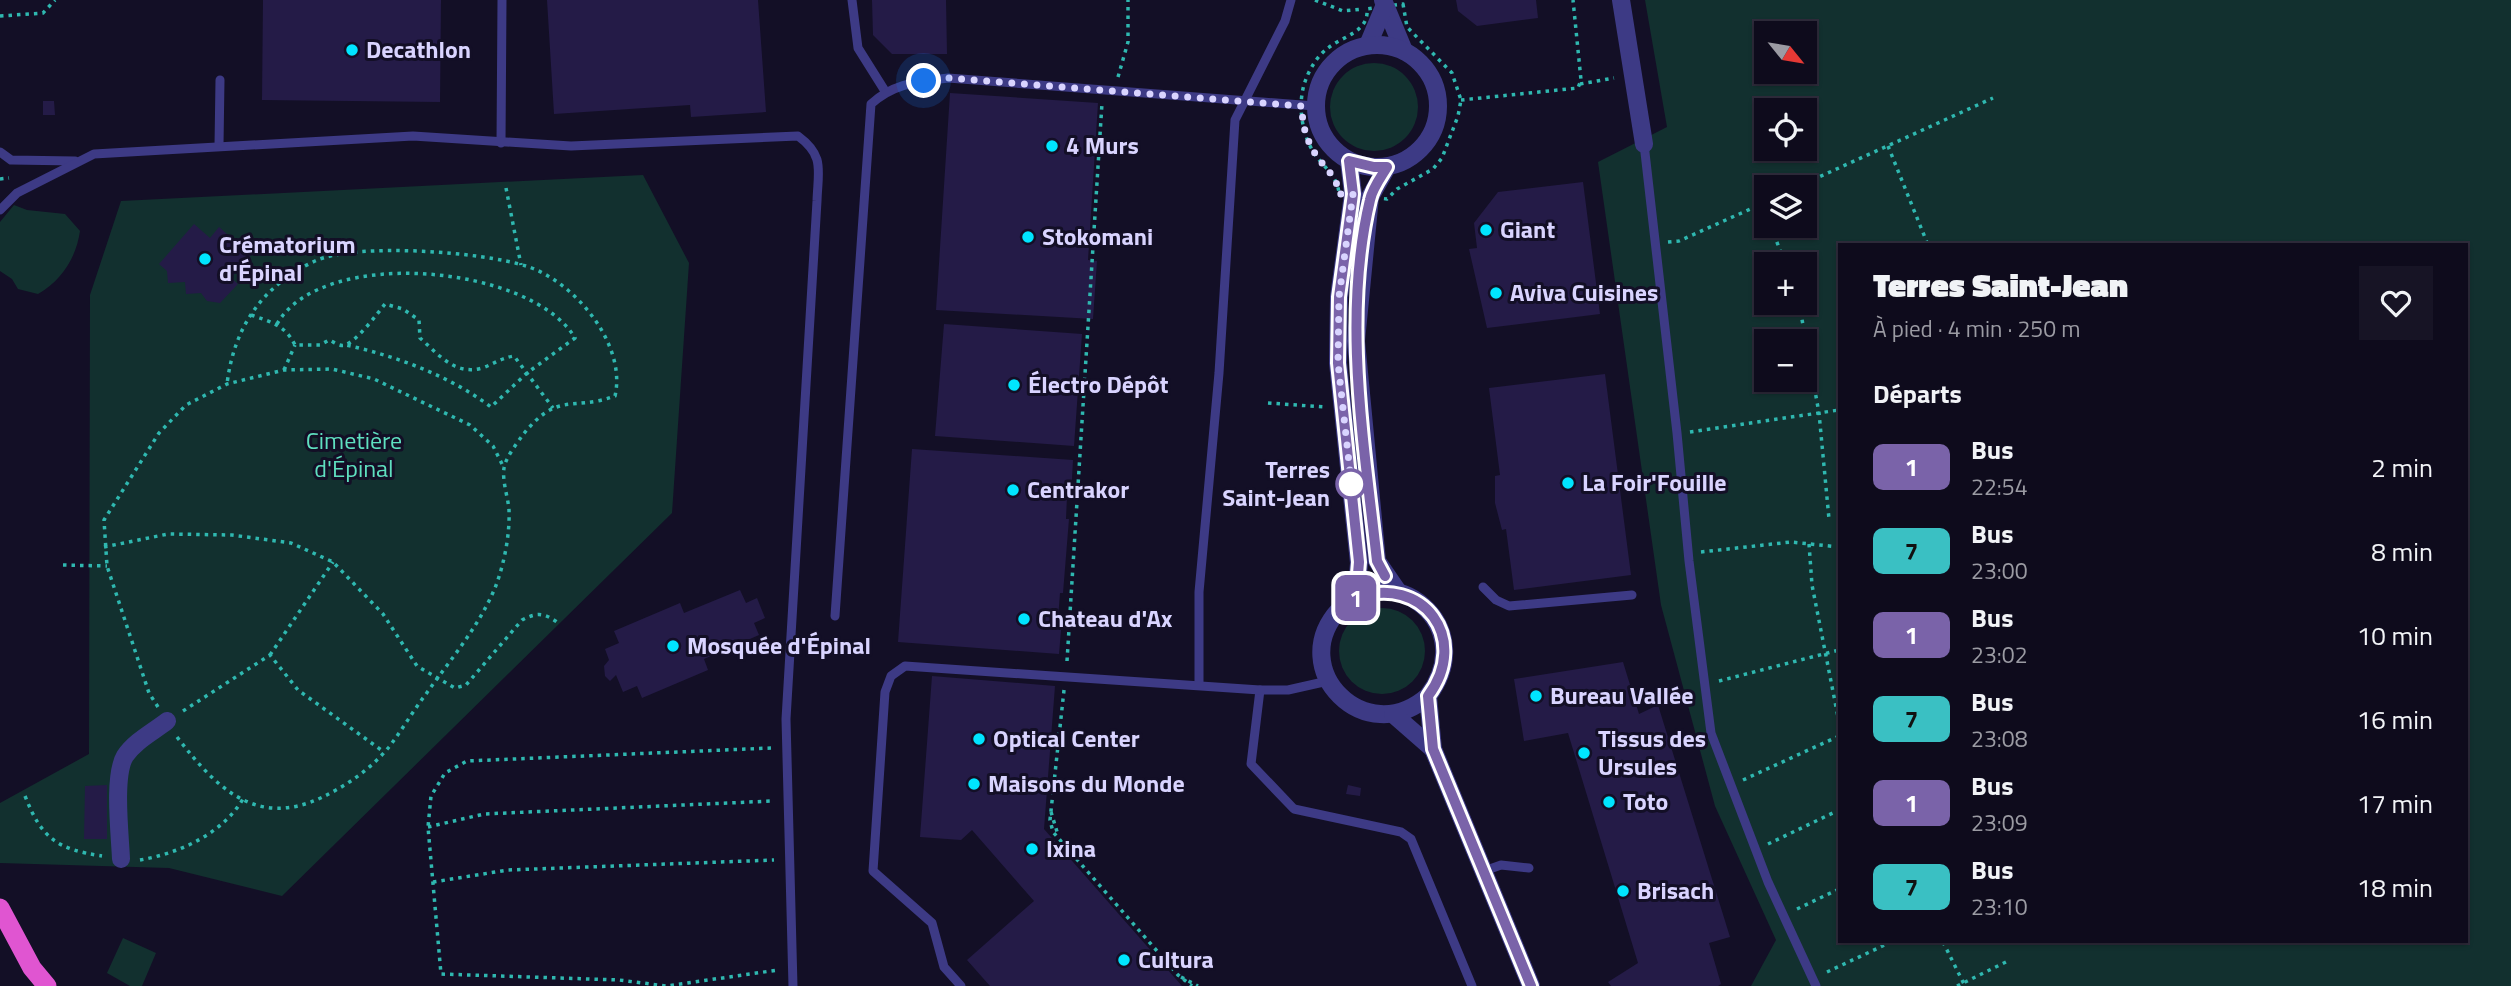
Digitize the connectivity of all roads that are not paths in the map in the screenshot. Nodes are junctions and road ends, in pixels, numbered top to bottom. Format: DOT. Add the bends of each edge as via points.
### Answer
graph roads {
  1 [pos="502,0"];
  2 [pos="852,0"];
  3 [pos="1291,0"];
  4 [pos="1621,0"];
  5 [pos="1378,5"];
  6 [pos="1368,45"];
  7 [pos="1404,51"];
  8 [pos="220,80"];
  9 [pos="885,91"];
  10 [pos="1243,102"];
  11 [pos="1309,106"];
  12 [pos="501,143"];
  13 [pos="1644,144"];
  14 [pos="219,145"];
  15 [pos="0,152"];
  16 [pos="1349,161"];
  17 [pos="76,162"];
  18 [pos="1387,167"];
  19 [pos="1362,195"];
  20 [pos="0,210"];
  21 [pos="1483,587"];
  22 [pos="1399,593"];
  23 [pos="1632,595"];
  24 [pos="1356,598"];
  25 [pos="835,616"];
  26 [pos="1328,681"];
  27 [pos="1199,684"];
  28 [pos="1260,690"];
  29 [pos="1428,696"];
  30 [pos="1393,714"];
  31 [pos="167,721"];
  32 [pos="1433,749"];
  33 [pos="121,859"];
  34 [pos="1529,868"];
  35 [pos="1484,871"];
  36 [pos="0,908"];
  37 [pos="1814,982"];
  38 [pos="47,986"];
  39 [pos="793,986"];
  40 [pos="961,986"];
  41 [pos="1472,986"];
  42 [pos="1531,986"];
  1 -- 12 [label="lane"];
  2 -- 9 [label="lane" via="858,48"];
  3 -- 10 [label="lane" via="1285,21"];
  4 -- 13 [label="street"];
  5 -- 6 [label="street"];
  5 -- 7 [label="street"];
  6 -- 7 [label="street"];
  6 -- 11 [label="street" via="1344,55 1325,73"];
  7 -- 18 [label="street" via="1433,81 1438,113 1423,147 1407,160"];
  8 -- 14 [label="lane"];
  9 -- 10 [label="lane" via="900,84 948,78"];
  9 -- 25 [label="lane" via="871,104"];
  10 -- 11 [label="lane"];
  10 -- 27 [label="lane" via="1235,120 1199,593"];
  11 -- 16 [label="street" via="1325,138"];
  12 -- 14 [label="lane" via="414,136"];
  12 -- 39 [label="lane" via="572,146 798,136 814,148 817,201 787,747"];
  13 -- 37 [label="lane" via="1711,733 1755,849"];
  14 -- 17 [label="lane" via="94,154"];
  15 -- 17 [label="lane" via="11,160"];
  16 -- 18 [label="street"];
  16 -- 19 [label="street"];
  17 -- 20 [label="lane" via="17,193"];
  18 -- 19 [label="street"];
  19 -- 22 [label="street" via="1356,341 1377,561"];
  19 -- 24 [label="street" via="1339,297 1338,363 1359,562"];
  21 -- 23 [label="lane" via="1509,606"];
  22 -- 24 [label="street" via="1377,592"];
  22 -- 29 [label="street" via="1427,609 1443,636 1443,668"];
  24 -- 26 [label="street" via="1340,609 1329,625 1322,653"];
  26 -- 28 [label="lane" via="1288,690"];
  26 -- 30 [label="street" via="1339,697 1355,708"];
  27 -- 28 [label="lane"];
  27 -- 40 [label="lane" via="905,666 891,676 885,692 873,871 932,923 944,967"];
  28 -- 41 [label="lane" via="1251,764 1294,809 1401,832 1411,839"];
  29 -- 30 [label="street"];
  29 -- 32 [label="street"];
  30 -- 32 [label="street"];
  31 -- 33 [label="street" via="123,759"];
  32 -- 35 [label="street"];
  34 -- 35 [label="lane" via="1501,866"];
  35 -- 42 [label="street"];
  36 -- 38 [label="highway"];
}
